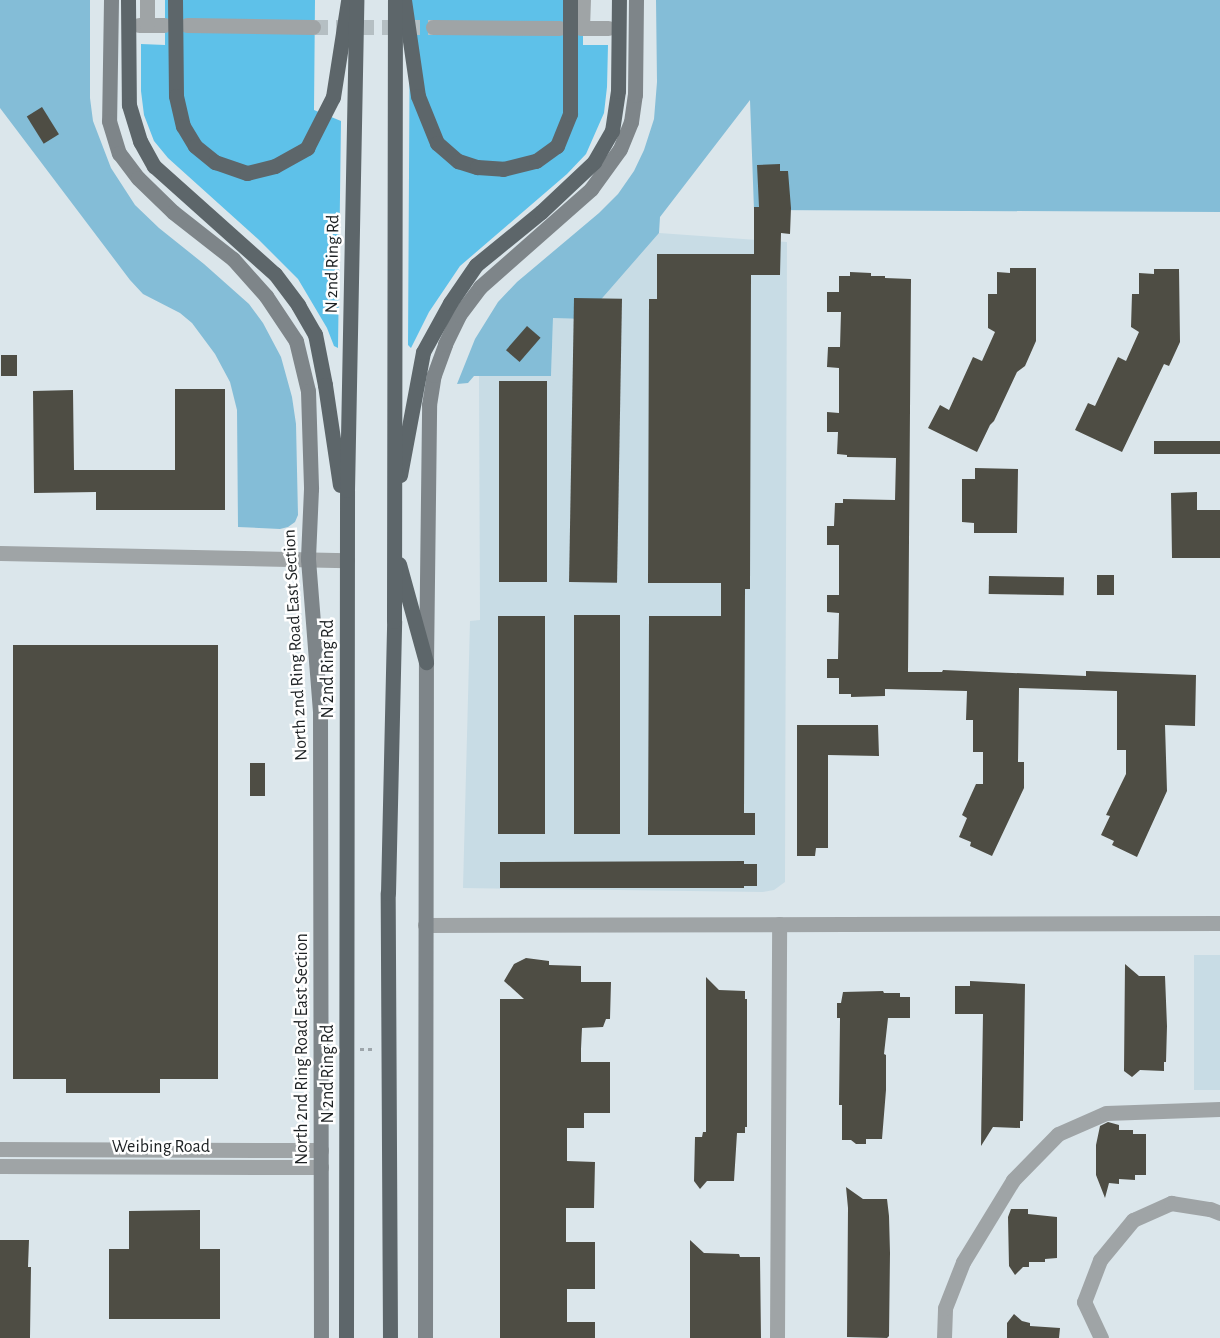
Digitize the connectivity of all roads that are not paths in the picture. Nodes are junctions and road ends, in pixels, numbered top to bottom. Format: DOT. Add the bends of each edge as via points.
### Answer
graph roads {
  1 [pos="111,0"];
  2 [pos="128,0"];
  3 [pos="147,0"];
  4 [pos="175,0"];
  5 [pos="348,0"];
  6 [pos="356,0"];
  7 [pos="395,0"];
  8 [pos="404,0"];
  9 [pos="570,0"];
  10 [pos="582,0"];
  11 [pos="619,0"];
  12 [pos="636,0"];
  13 [pos="164,25"];
  14 [pos="187,26"];
  15 [pos="313,27"];
  16 [pos="433,27"];
  17 [pos="559,28"];
  18 [pos="608,28"];
  19 [pos="393,514"];
  20 [pos="347,538"];
  21 [pos="393,544"];
  22 [pos="0,553"];
  23 [pos="308,559"];
  24 [pos="347,560"];
  25 [pos="426,662"];
  26 [pos="1220,923"];
  27 [pos="779,924"];
  28 [pos="425,925"];
  29 [pos="1220,1109"];
  30 [pos="0,1149"];
  31 [pos="321,1150"];
  32 [pos="0,1166"];
  33 [pos="321,1167"];
  34 [pos="1220,1213"];
  35 [pos="320,1338"];
  36 [pos="346,1338"];
  37 [pos="390,1338"];
  38 [pos="425,1338"];
  39 [pos="778,1338"];
  40 [pos="944,1338"];
  41 [pos="1101,1338"];
  1 -- 23 [label="main road, North 2nd Ring Road East Section" via="114,25 109,120 119,153 138,178 173,212 233,259 266,296 296,341 308,391 311,489"];
  2 -- 20 [label="highway" via="129,105 140,141 154,166 275,274 315,334"];
  3 -- 13 [label="street" via="143,25"];
  4 -- 5 [label="highway" via="176,96 183,126 195,146 214,162 247,172 275,166 307,148 333,97"];
  6 -- 20 [label="highway, N 2nd Ring Rd"];
  7 -- 19 [label="highway"];
  8 -- 9 [label="highway" via="418,96 437,143 458,161 503,169 536,161 557,146 570,114"];
  10 -- 18 [label="street" via="582,28"];
  11 -- 19 [label="highway" via="618,91 612,131 594,162 541,212 476,265 450,303 423,352"];
  12 -- 25 [label="main road" via="633,28 635,95 631,122 620,149 591,189 480,287 459,315 444,344 434,375 429,405"];
  14 -- 15 [label="street"];
  16 -- 17 [label="street"];
  19 -- 21 [label="highway"];
  20 -- 24 [label="highway, N 2nd Ring Rd"];
  21 -- 25 [label="highway"];
  21 -- 37 [label="highway" via="388,894"];
  22 -- 23 [label="street"];
  23 -- 24 [label="street"];
  23 -- 31 [label="main road, North 2nd Ring Road East Section" via="320,712"];
  24 -- 36 [label="highway, N 2nd Ring Rd"];
  25 -- 28 [label="main road"];
  26 -- 27 [label="street"];
  27 -- 28 [label="street"];
  27 -- 39 [label="street"];
  28 -- 38 [label="main road"];
  29 -- 40 [label="street" via="1106,1113 1058,1134 1013,1180 963,1262 945,1308"];
  30 -- 31 [label="street, Weibing Road"];
  31 -- 33 [label="main road, North 2nd Ring Road East Section"];
  32 -- 33 [label="street, Weibing Road"];
  33 -- 35 [label="main road, North 2nd Ring Road East Section"];
  34 -- 41 [label="street" via="1170,1203 1132,1220 1100,1260 1084,1302"];
}
